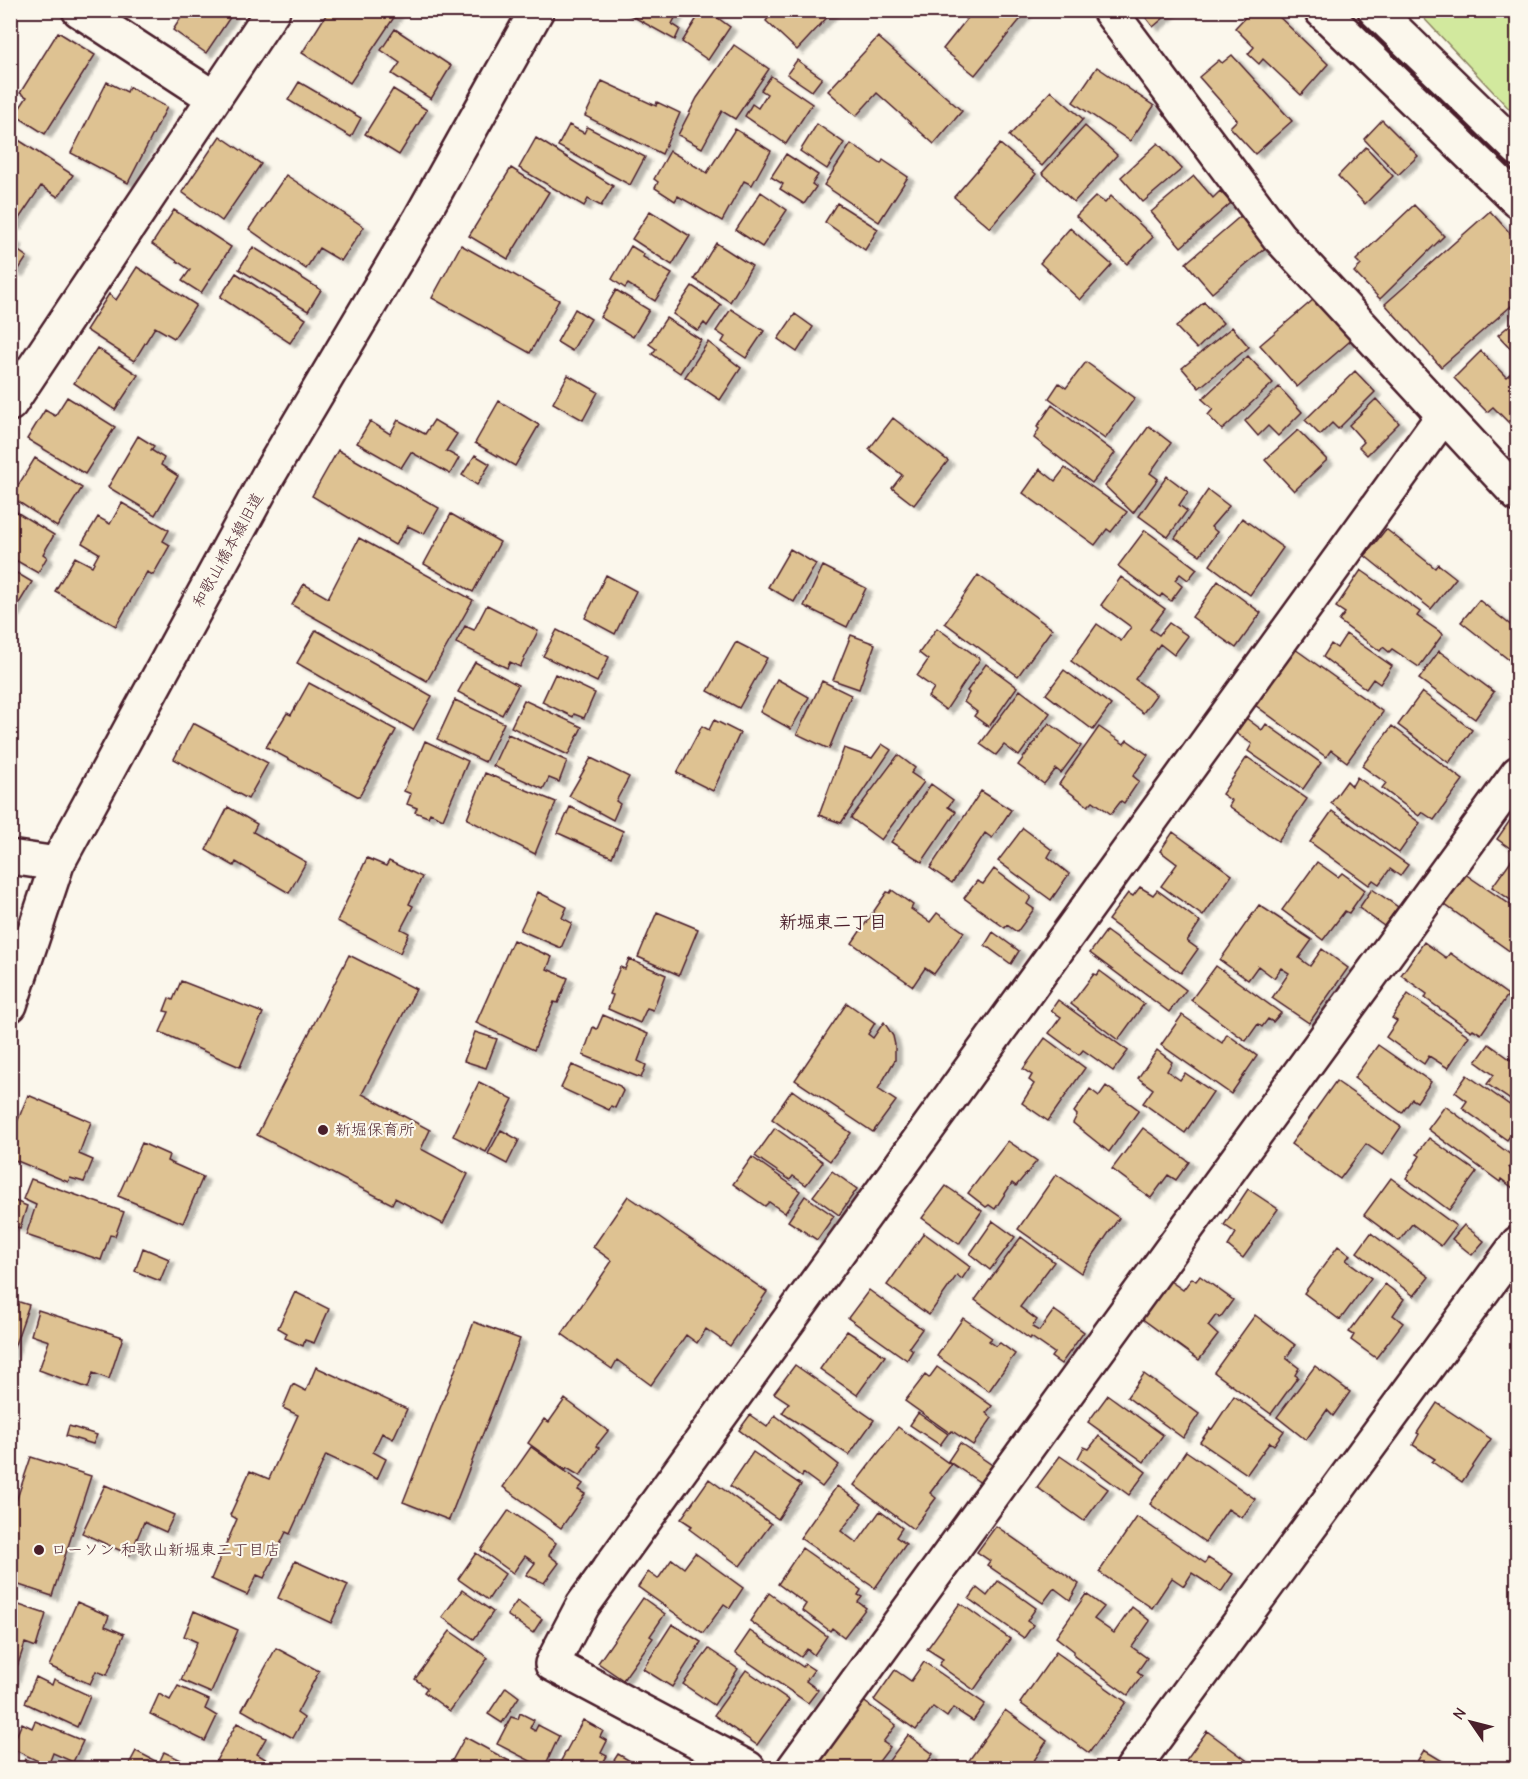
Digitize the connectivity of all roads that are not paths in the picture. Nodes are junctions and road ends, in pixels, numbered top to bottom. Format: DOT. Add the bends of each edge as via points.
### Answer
graph roads {
  1 [pos="79,10"];
  2 [pos="273,10"];
  3 [pos="537,10"];
  4 [pos="546,10"];
  5 [pos="1109,10"];
  6 [pos="1321,10"];
  7 [pos="1375,10"];
  8 [pos="214,98"];
  9 [pos="480,111"];
  10 [pos="1518,149"];
  11 [pos="1518,201"];
  12 [pos="10,404"];
  13 [pos="1443,416"];
  14 [pos="1518,495"];
  15 [pos="1518,773"];
  16 [pos="10,856"];
  17 [pos="57,864"];
  18 [pos="10,1005"];
  19 [pos="1518,1243"];
  20 [pos="748,1768"];
  21 [pos="794,1768"];
  22 [pos="1133,1768"];
  1 -- 8 [label="street"];
  2 -- 8 [label="street"];
  3 -- 9 [label="street, 和歌山橋本線旧道"];
  4 -- 9 [label="street, 和歌山橋本線旧道"];
  5 -- 13 [label="street" via="1278,236"];
  6 -- 11 [label="street"];
  7 -- 10 [label="street"];
  8 -- 12 [label="street"];
  9 -- 17 [label="street, 和歌山橋本線旧道" via="268,476"];
  13 -- 14 [label="street"];
  13 -- 20 [label="street" via="590,1595 552,1664"];
  15 -- 21 [label="street"];
  16 -- 17 [label="street"];
  17 -- 18 [label="street, 和歌山橋本線旧道"];
  19 -- 22 [label="street"];
}
